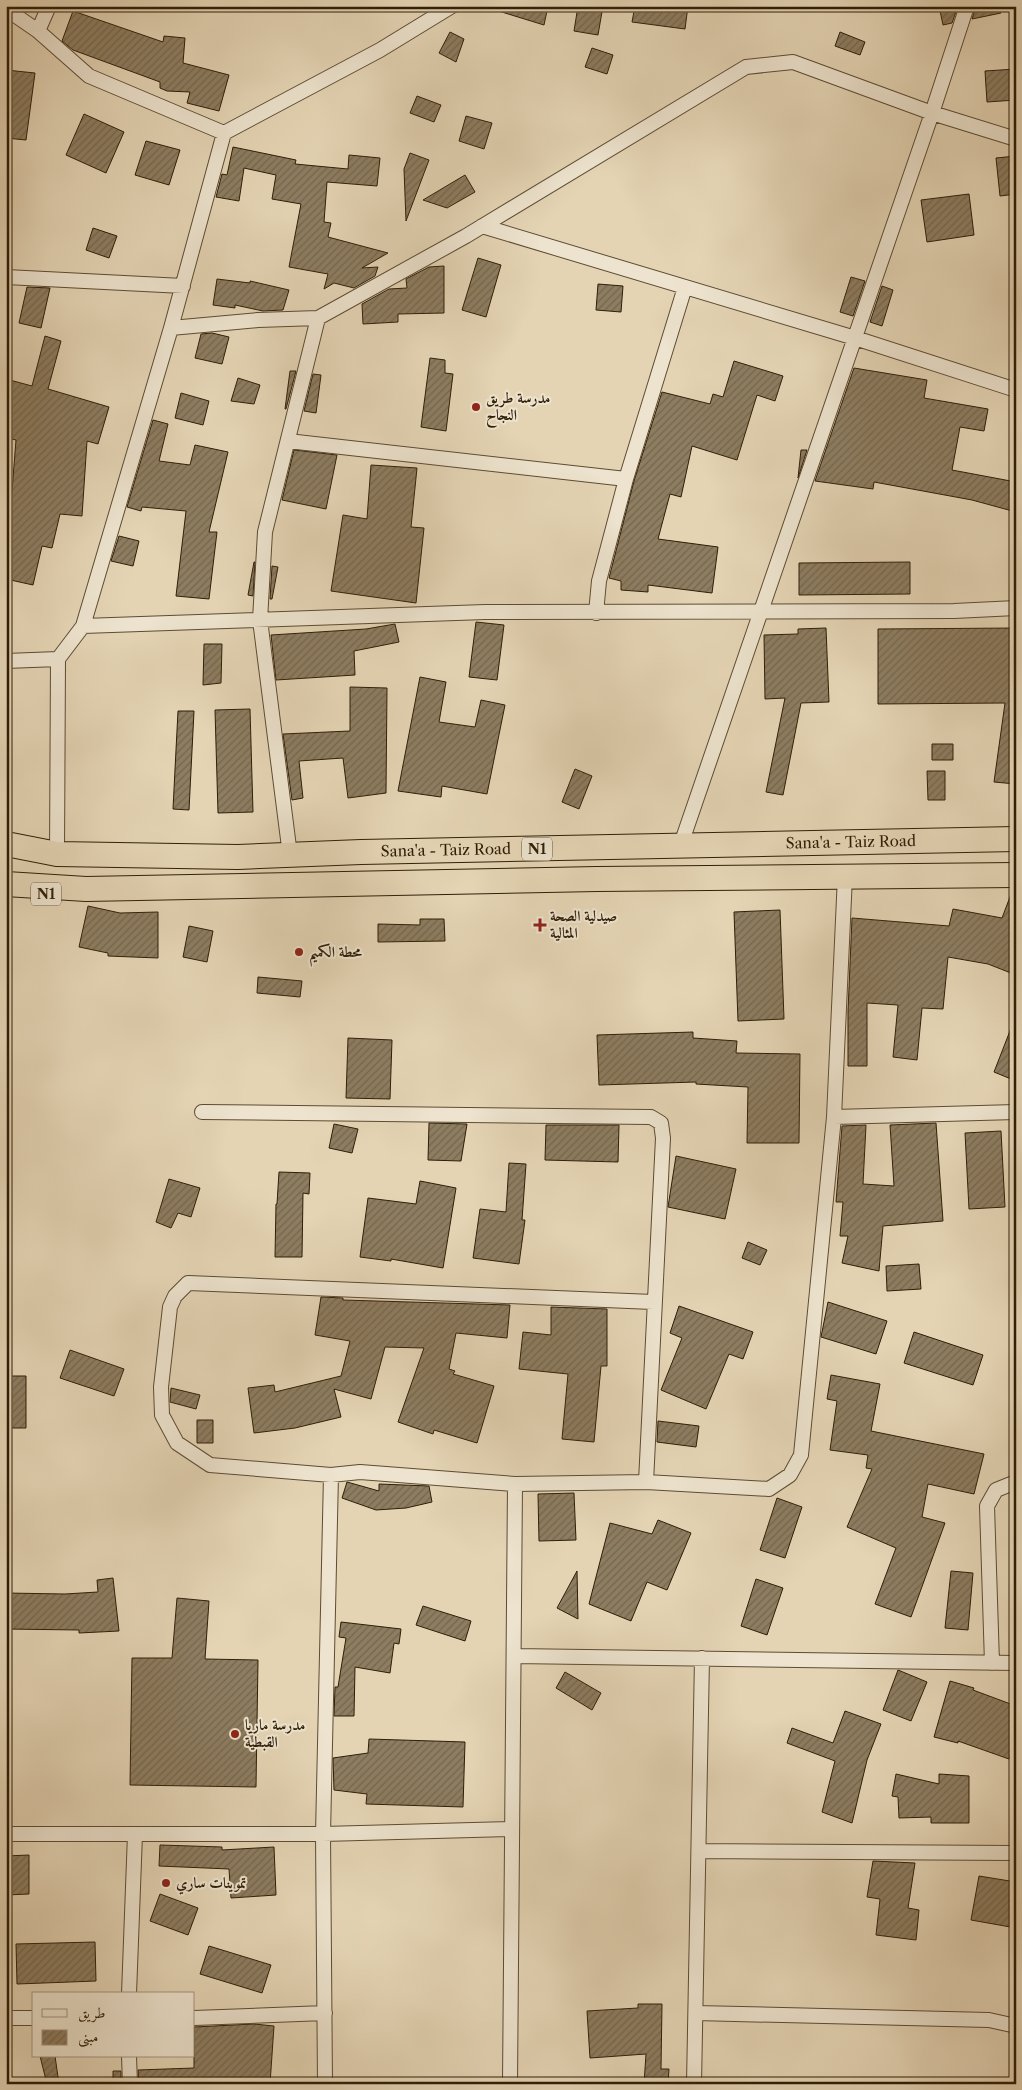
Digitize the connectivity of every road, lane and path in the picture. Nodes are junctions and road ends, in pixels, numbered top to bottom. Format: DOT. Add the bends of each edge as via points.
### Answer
graph roads {
  1 [pos="49,6"];
  2 [pos="452,6"];
  3 [pos="967,6"];
  4 [pos="6,9"];
  5 [pos="38,31"];
  6 [pos="932,112"];
  7 [pos="224,133"];
  8 [pos="1016,139"];
  9 [pos="482,226"];
  10 [pos="6,277"];
  11 [pos="183,286"];
  12 [pos="685,288"];
  13 [pos="318,318"];
  14 [pos="171,328"];
  15 [pos="855,338"];
  16 [pos="1016,390"];
  17 [pos="288,441"];
  18 [pos="626,479"];
  19 [pos="1016,608"];
  20 [pos="595,612"];
  21 [pos="762,612"];
  22 [pos="260,620"];
  23 [pos="83,626"];
  24 [pos="58,659"];
  25 [pos="6,661"];
  26 [pos="1016,839"];
  27 [pos="6,844"];
  28 [pos="680,847"];
  29 [pos="361,852"];
  30 [pos="57,854"];
  31 [pos="290,855"];
  32 [pos="6,863"];
  33 [pos="1016,875"];
  34 [pos="845,876"];
  35 [pos="6,884"];
  36 [pos="360,885"];
  37 [pos="86,888"];
  38 [pos="6,900"];
  39 [pos="202,1112"];
  40 [pos="1016,1112"];
  41 [pos="834,1117"];
  42 [pos="653,1302"];
  43 [pos="330,1475"];
  44 [pos="646,1482"];
  45 [pos="1016,1482"];
  46 [pos="516,1484"];
  47 [pos="514,1656"];
  48 [pos="702,1658"];
  49 [pos="992,1663"];
  50 [pos="1016,1663"];
  51 [pos="512,1829"];
  52 [pos="6,1834"];
  53 [pos="134,1834"];
  54 [pos="323,1834"];
  55 [pos="699,1851"];
  56 [pos="1016,1853"];
  57 [pos="129,1992"];
  58 [pos="325,2013"];
  59 [pos="696,2013"];
  60 [pos="6,2018"];
  61 [pos="32,2018"];
  62 [pos="195,2018"];
  63 [pos="1016,2026"];
  64 [pos="129,2058"];
  65 [pos="130,2084"];
  66 [pos="325,2084"];
  67 [pos="510,2084"];
  68 [pos="694,2084"];
  1 -- 5 [label="street"];
  2 -- 7 [label="street" via="380,50"];
  3 -- 6 [label="street"];
  4 -- 5 [label="street"];
  5 -- 7 [label="street" via="89,76"];
  6 -- 8 [label="street"];
  6 -- 9 [label="street" via="793,62 746,67"];
  6 -- 15 [label="street"];
  7 -- 11 [label="street"];
  9 -- 12 [label="street"];
  9 -- 13 [label="street"];
  10 -- 11 [label="street"];
  11 -- 14 [label="street"];
  12 -- 15 [label="street"];
  12 -- 18 [label="street"];
  13 -- 14 [label="street"];
  13 -- 17 [label="street"];
  14 -- 23 [label="street"];
  15 -- 16 [label="street"];
  15 -- 21 [label="street"];
  17 -- 18 [label="street"];
  17 -- 22 [label="street" via="265,532"];
  18 -- 20 [label="street" via="599,582"];
  19 -- 21 [label="street"];
  20 -- 21 [label="street"];
  20 -- 22 [label="street" via="485,612"];
  21 -- 28 [label="street"];
  22 -- 23 [label="street"];
  22 -- 31 [label="street"];
  23 -- 24 [label="street"];
  24 -- 25 [label="street"];
  24 -- 30 [label="street"];
  26 -- 28 [label="highway, Sana'a - Taiz Road / N1"];
  27 -- 30 [label="highway, Sana'a - Taiz Road / N1"];
  28 -- 29 [label="highway, Sana'a - Taiz Road / N1"];
  29 -- 31 [label="highway, Sana'a - Taiz Road / N1"];
  29 -- 36 [label="highway"];
  30 -- 31 [label="highway, Sana'a - Taiz Road / N1"];
  30 -- 32 [label="highway, Sana'a - Taiz Road / N1"];
  33 -- 34 [label="highway, Sana'a - Taiz Road / N1"];
  34 -- 36 [label="highway, Sana'a - Taiz Road / N1"];
  34 -- 41 [label="street"];
  35 -- 37 [label="highway, Sana'a - Taiz Road / N1"];
  36 -- 37 [label="highway, Sana'a - Taiz Road / N1"];
  37 -- 38 [label="highway, Sana'a - Taiz Road / N1"];
  39 -- 42 [label="street" via="651,1117 661,1123 663,1138"];
  40 -- 41 [label="street"];
  41 -- 44 [label="street" via="798,1461 790,1475 769,1489"];
  42 -- 43 [label="street" via="188,1283 170,1306 161,1387 162,1416 177,1443 210,1465"];
  42 -- 44 [label="street"];
  43 -- 46 [label="street" via="360,1472"];
  43 -- 54 [label="street"];
  44 -- 46 [label="street"];
  45 -- 49 [label="street" via="996,1490 987,1506"];
  46 -- 47 [label="street"];
  47 -- 48 [label="street"];
  47 -- 51 [label="street"];
  48 -- 49 [label="street"];
  48 -- 55 [label="street"];
  49 -- 50 [label="street"];
  51 -- 54 [label="street"];
  51 -- 67 [label="street"];
  52 -- 53 [label="street"];
  53 -- 54 [label="street"];
  53 -- 57 [label="street"];
  54 -- 58 [label="street"];
  55 -- 56 [label="street"];
  55 -- 59 [label="street"];
  58 -- 62 [label="street"];
  58 -- 66 [label="street"];
  59 -- 63 [label="street" via="989,2020"];
  59 -- 68 [label="street"];
  60 -- 61 [label="street"];
  64 -- 65 [label="street"];
}
